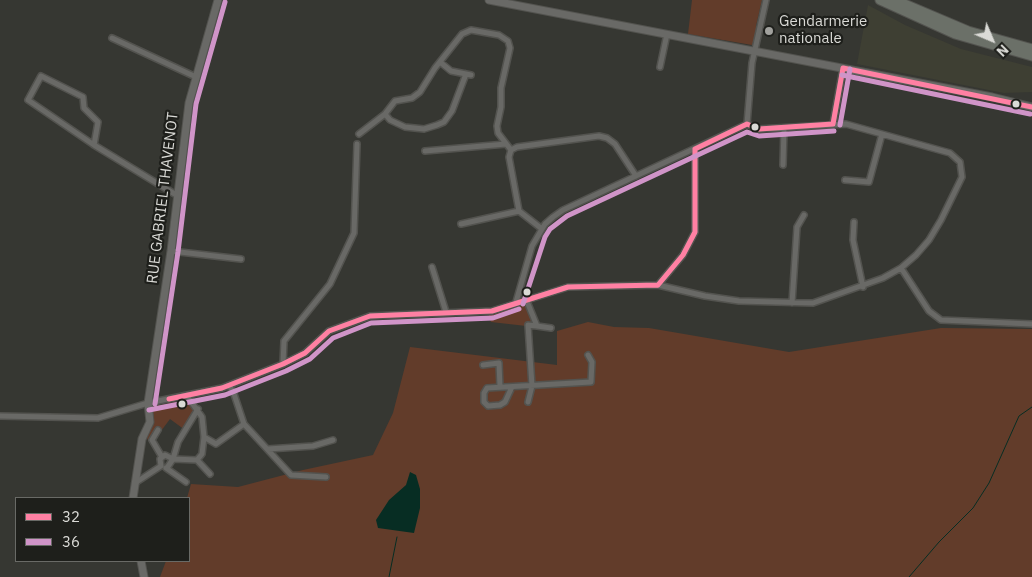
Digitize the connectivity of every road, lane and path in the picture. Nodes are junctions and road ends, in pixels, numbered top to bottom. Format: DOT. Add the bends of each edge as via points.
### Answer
graph roads {
  1 [pos="218,0"];
  2 [pos="489,0"];
  3 [pos="766,0"];
  4 [pos="880,0"];
  5 [pos="894,0"];
  6 [pos="667,34"];
  7 [pos="112,38"];
  8 [pos="1032,49"];
  9 [pos="754,51"];
  10 [pos="1032,56"];
  11 [pos="440,62"];
  12 [pos="660,66"];
  13 [pos="843,68"];
  14 [pos="196,77"];
  15 [pos="1032,107"];
  16 [pos="385,114"];
  17 [pos="747,124"];
  18 [pos="833,124"];
  19 [pos="784,128"];
  20 [pos="359,134"];
  21 [pos="882,134"];
  22 [pos="357,144"];
  23 [pos="506,144"];
  24 [pos="94,145"];
  25 [pos="695,149"];
  26 [pos="511,150"];
  27 [pos="425,151"];
  28 [pos="783,165"];
  29 [pos="636,176"];
  30 [pos="845,180"];
  31 [pos="178,196"];
  32 [pos="519,211"];
  33 [pos="804,215"];
  34 [pos="854,222"];
  35 [pos="462,224"];
  36 [pos="542,228"];
  37 [pos="172,251"];
  38 [pos="241,259"];
  39 [pos="432,267"];
  40 [pos="901,268"];
  41 [pos="658,285"];
  42 [pos="863,286"];
  43 [pos="526,299"];
  44 [pos="516,302"];
  45 [pos="792,303"];
  46 [pos="446,312"];
  47 [pos="1032,324"];
  48 [pos="537,326"];
  49 [pos="551,328"];
  50 [pos="588,355"];
  51 [pos="283,364"];
  52 [pos="483,365"];
  53 [pos="229,386"];
  54 [pos="532,386"];
  55 [pos="500,387"];
  56 [pos="512,387"];
  57 [pos="187,396"];
  58 [pos="528,402"];
  59 [pos="148,403"];
  60 [pos="198,409"];
  61 [pos="0,416"];
  62 [pos="244,424"];
  63 [pos="158,430"];
  64 [pos="204,437"];
  65 [pos="152,440"];
  66 [pos="333,440"];
  67 [pos="142,442"];
  68 [pos="268,450"];
  69 [pos="162,457"];
  70 [pos="173,459"];
  71 [pos="197,460"];
  72 [pos="164,467"];
  73 [pos="210,474"];
  74 [pos="326,477"];
  75 [pos="186,482"];
  76 [pos="135,483"];
  77 [pos="132,497"];
  78 [pos="140,562"];
  79 [pos="144,577"];
  1 -- 14 [label="main road, RUE GABRIEL THAVENOT"];
  2 -- 6 [label="main road"];
  3 -- 9 [label="street"];
  4 -- 10 [label="highway" via="955,34"];
  5 -- 8 [label="highway" via="968,31"];
  6 -- 9 [label="main road"];
  6 -- 12 [label="street"];
  7 -- 14 [label="street"];
  9 -- 13 [label="main road"];
  9 -- 17 [label="street"];
  11 -- 16 [label="street" via="420,92 412,98 395,101"];
  11 -- 16 [label="street" via="451,71 468,74 444,122 424,129 405,127"];
  11 -- 23 [label="street" via="466,30 499,35 508,41 510,48 497,126"];
  13 -- 15 [label="main road"];
  13 -- 18 [label="street"];
  14 -- 31 [label="main road, RUE GABRIEL THAVENOT" via="188,103"];
  16 -- 20 [label="street"];
  17 -- 19 [label="street" via="759,129"];
  17 -- 25 [label="street"];
  18 -- 19 [label="street"];
  18 -- 21 [label="street" via="862,127"];
  19 -- 28 [label="street"];
  21 -- 30 [label="street" via="869,182"];
  21 -- 40 [label="street" via="950,153 960,162 962,169 962,177 929,240"];
  22 -- 51 [label="street" via="354,233 330,284 284,341"];
  23 -- 26 [label="street"];
  23 -- 27 [label="street"];
  24 -- 24 [label="street" via="28,100 41,76 83,97 84,108 98,122"];
  24 -- 31 [label="street"];
  25 -- 29 [label="street"];
  25 -- 41 [label="street" via="695,232 683,255"];
  26 -- 29 [label="street" via="517,146 599,136 615,144"];
  26 -- 32 [label="street" via="509,157"];
  29 -- 36 [label="street" via="563,210"];
  31 -- 37 [label="main road, RUE GABRIEL THAVENOT"];
  32 -- 35 [label="street"];
  32 -- 36 [label="street"];
  33 -- 45 [label="street" via="797,227"];
  34 -- 42 [label="street" via="853,240"];
  36 -- 44 [label="street" via="532,246"];
  37 -- 38 [label="street"];
  37 -- 59 [label="main road, RUE GABRIEL THAVENOT"];
  39 -- 46 [label="street"];
  40 -- 42 [label="street"];
  40 -- 47 [label="street" via="929,311 941,320"];
  41 -- 43 [label="street" via="568,287"];
  41 -- 45 [label="street" via="739,302"];
  42 -- 45 [label="street" via="812,303"];
  43 -- 44 [label="street"];
  43 -- 48 [label="street"];
  44 -- 46 [label="street" via="492,310"];
  46 -- 51 [label="street" via="370,316 329,331 305,353"];
  48 -- 49 [label="street"];
  48 -- 54 [label="street" via="528,325"];
  50 -- 54 [label="street" via="592,362 592,382"];
  51 -- 53 [label="street"];
  52 -- 55 [label="street" via="499,363"];
  53 -- 57 [label="street"];
  53 -- 62 [label="street"];
  54 -- 56 [label="street"];
  54 -- 58 [label="street"];
  55 -- 56 [label="street"];
  55 -- 56 [label="street" via="487,388 484,402 488,406 505,402"];
  57 -- 59 [label="street"];
  57 -- 60 [label="street"];
  59 -- 61 [label="street" via="90,419"];
  59 -- 67 [label="main road, RUE GABRIEL THAVENOT" via="150,422"];
  60 -- 64 [label="street"];
  60 -- 70 [label="street" via="178,442"];
  62 -- 64 [label="street" via="216,444"];
  62 -- 68 [label="street"];
  63 -- 65 [label="street"];
  64 -- 71 [label="street" via="202,454"];
  65 -- 67 [label="street"];
  65 -- 69 [label="street"];
  66 -- 68 [label="street" via="314,446"];
  67 -- 76 [label="main road, RUE GABRIEL THAVENOT"];
  68 -- 74 [label="street" via="291,475"];
  69 -- 70 [label="street" via="165,455"];
  69 -- 72 [label="street"];
  70 -- 71 [label="street"];
  70 -- 72 [label="street"];
  71 -- 73 [label="street"];
  72 -- 75 [label="street"];
  72 -- 76 [label="street"];
  76 -- 77 [label="main road, RUE GABRIEL THAVENOT"];
  78 -- 79 [label="main road"];
}
